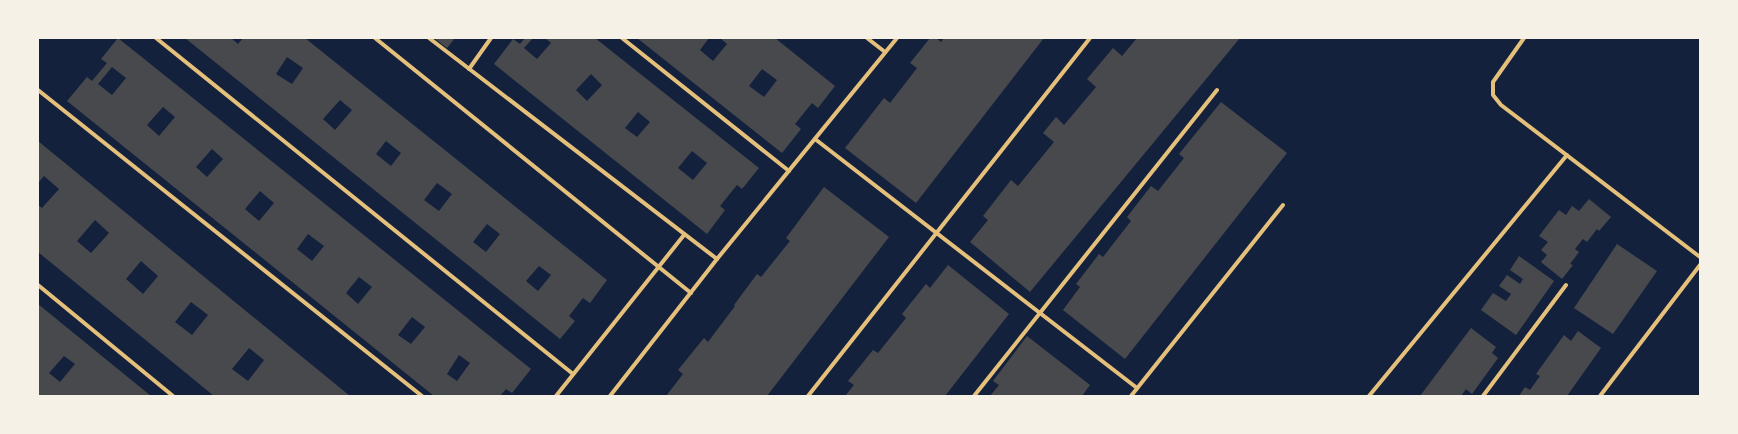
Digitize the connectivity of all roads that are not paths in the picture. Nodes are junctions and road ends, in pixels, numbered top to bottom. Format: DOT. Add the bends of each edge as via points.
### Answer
graph roads {
  1 [pos="156,38"];
  2 [pos="374,38"];
  3 [pos="429,38"];
  4 [pos="491,38"];
  5 [pos="622,38"];
  6 [pos="867,38"];
  7 [pos="897,38"];
  8 [pos="1090,38"];
  9 [pos="1524,38"];
  10 [pos="885,52"];
  11 [pos="468,69"];
  12 [pos="38,90"];
  13 [pos="1217,90"];
  14 [pos="815,139"];
  15 [pos="1567,155"];
  16 [pos="789,171"];
  17 [pos="1283,204"];
  18 [pos="936,233"];
  19 [pos="684,235"];
  20 [pos="1700,258"];
  21 [pos="717,259"];
  22 [pos="1700,265"];
  23 [pos="659,267"];
  24 [pos="1566,285"];
  25 [pos="38,286"];
  26 [pos="691,293"];
  27 [pos="1040,313"];
  28 [pos="573,374"];
  29 [pos="1137,388"];
  30 [pos="173,396"];
  31 [pos="422,396"];
  32 [pos="556,396"];
  33 [pos="610,396"];
  34 [pos="808,396"];
  35 [pos="974,396"];
  36 [pos="1131,396"];
  37 [pos="1369,396"];
  38 [pos="1483,396"];
  39 [pos="1600,396"];
  1 -- 28 [label="street"];
  2 -- 23 [label="street"];
  3 -- 11 [label="street"];
  4 -- 11 [label="street"];
  5 -- 16 [label="street"];
  6 -- 10 [label="street"];
  7 -- 10 [label="street"];
  8 -- 18 [label="street"];
  9 -- 15 [label="street" via="1493,82 1493,95 1501,105"];
  10 -- 14 [label="street"];
  11 -- 19 [label="street"];
  12 -- 31 [label="street"];
  13 -- 27 [label="street"];
  14 -- 16 [label="street"];
  14 -- 18 [label="street"];
  15 -- 20 [label="street"];
  15 -- 37 [label="street"];
  16 -- 21 [label="street"];
  17 -- 29 [label="street"];
  18 -- 27 [label="street"];
  18 -- 34 [label="street"];
  19 -- 21 [label="street"];
  19 -- 23 [label="street"];
  21 -- 26 [label="street"];
  22 -- 39 [label="street"];
  23 -- 26 [label="street"];
  23 -- 28 [label="street"];
  24 -- 38 [label="street"];
  25 -- 30 [label="street"];
  26 -- 33 [label="street"];
  27 -- 29 [label="street"];
  27 -- 35 [label="street"];
  28 -- 32 [label="street"];
  29 -- 36 [label="street"];
}
